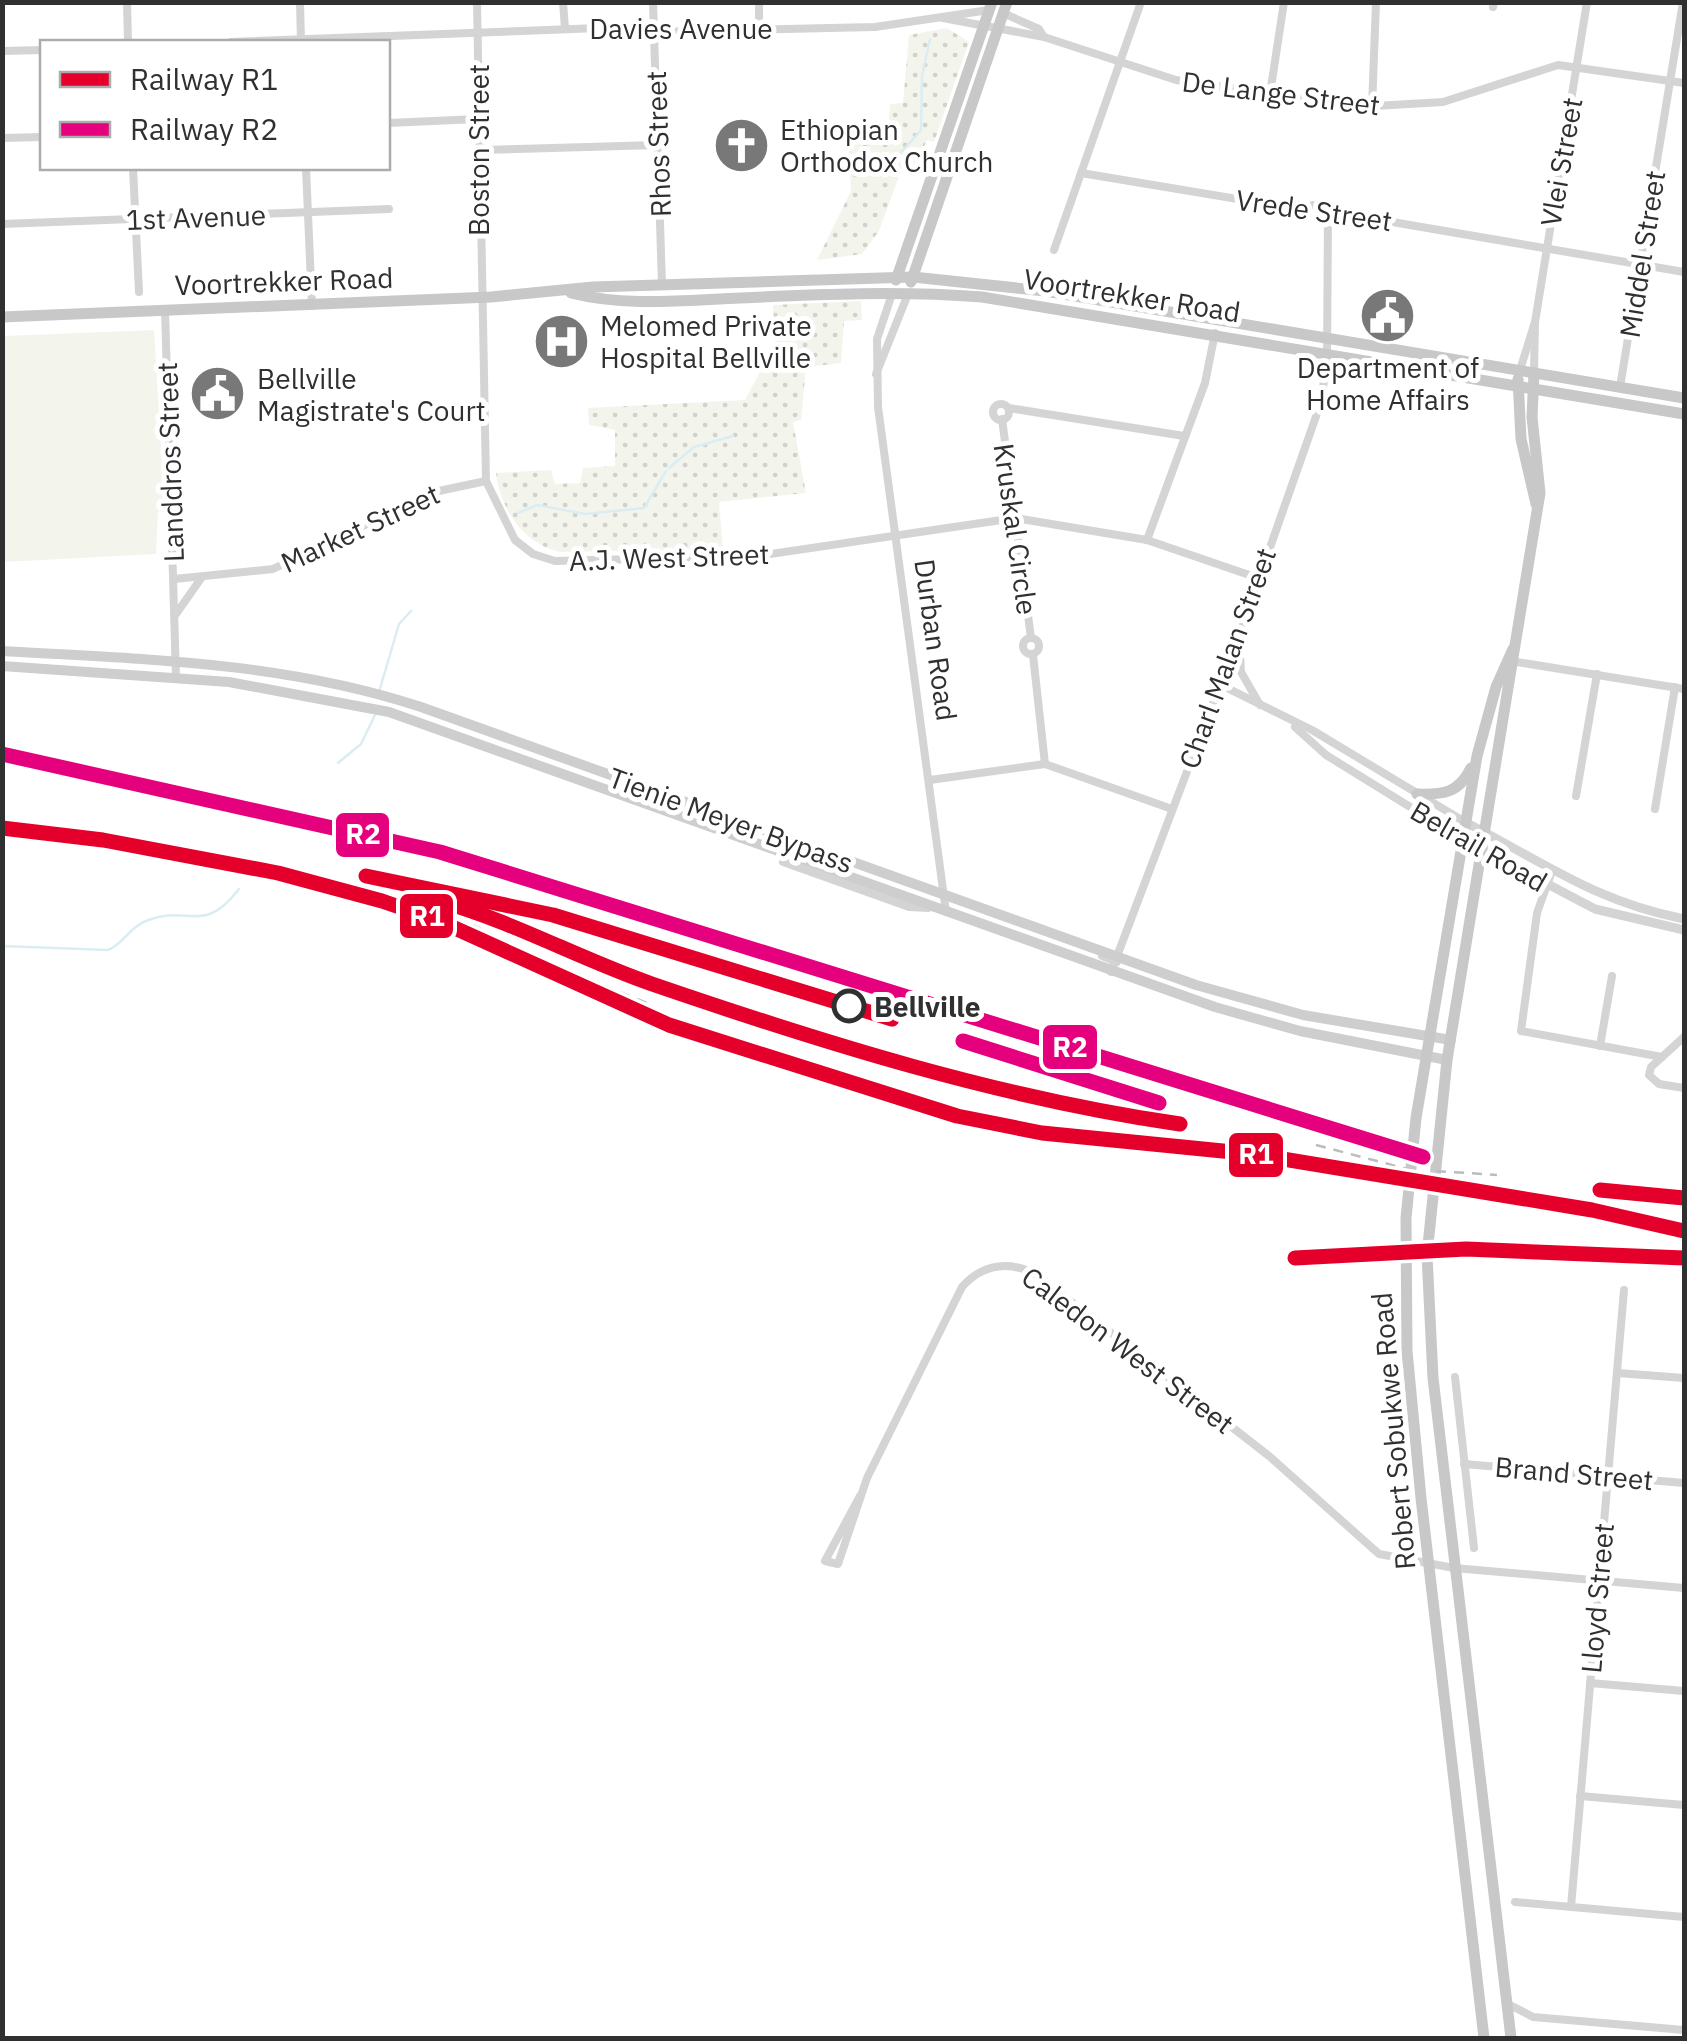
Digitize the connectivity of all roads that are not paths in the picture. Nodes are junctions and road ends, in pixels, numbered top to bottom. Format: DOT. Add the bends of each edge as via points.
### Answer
graph roads {
  1 [pos="128,2"];
  2 [pos="300,2"];
  3 [pos="477,2"];
  4 [pos="563,2"];
  5 [pos="652,2"];
  6 [pos="758,2"];
  7 [pos="1141,2"];
  8 [pos="1284,2"];
  9 [pos="1376,2"];
  10 [pos="1587,2"];
  11 [pos="1683,2"];
  12 [pos="991,6"];
  13 [pos="1005,8"];
  14 [pos="943,18"];
  15 [pos="984,25"];
  16 [pos="760,28"];
  17 [pos="998,28"];
  18 [pos="564,29"];
  19 [pos="478,32"];
  20 [pos="654,32"];
  21 [pos="1044,37"];
  22 [pos="128,40"];
  23 [pos="301,40"];
  24 [pos="321,40"];
  25 [pos="40,50"];
  26 [pos="2,51"];
  27 [pos="1120,62"];
  28 [pos="1577,66"];
  29 [pos="1669,81"];
  30 [pos="1684,84"];
  31 [pos="1270,94"];
  32 [pos="1372,108"];
  33 [pos="478,119"];
  34 [pos="390,123"];
  35 [pos="40,137"];
  36 [pos="2,138"];
  37 [pos="658,145"];
  38 [pos="479,150"];
  39 [pos="134,170"];
  40 [pos="306,170"];
  41 [pos="1081,173"];
  42 [pos="389,209"];
  43 [pos="1328,211"];
  44 [pos="308,213"];
  45 [pos="136,219"];
  46 [pos="2,224"];
  47 [pos="1546,246"];
  48 [pos="1054,250"];
  49 [pos="1640,265"];
  50 [pos="1684,272"];
  51 [pos="897,277"];
  52 [pos="913,278"];
  53 [pos="662,285"];
  54 [pos="139,292"];
  55 [pos="567,292"];
  56 [pos="892,294"];
  57 [pos="908,294"];
  58 [pos="480,298"];
  59 [pos="312,306"];
  60 [pos="164,310"];
  61 [pos="2,318"];
  62 [pos="1535,322"];
  63 [pos="1214,333"];
  64 [pos="1328,338"];
  65 [pos="1328,352"];
  66 [pos="1520,370"];
  67 [pos="1534,373"];
  68 [pos="876,374"];
  69 [pos="1517,385"];
  70 [pos="1620,387"];
  71 [pos="1533,388"];
  72 [pos="1684,398"];
  73 [pos="1684,414"];
  74 [pos="1184,436"];
  75 [pos="486,480"];
  76 [pos="1536,504"];
  77 [pos="1015,518"];
  78 [pos="896,535"];
  79 [pos="1147,540"];
  80 [pos="202,577"];
  81 [pos="1258,578"];
  82 [pos="174,579"];
  83 [pos="175,614"];
  84 [pos="1239,635"];
  85 [pos="2,650"];
  86 [pos="1511,657"];
  87 [pos="177,662"];
  88 [pos="2,666"];
  89 [pos="1597,674"];
  90 [pos="176,677"];
  91 [pos="1218,684"];
  92 [pos="1680,688"];
  93 [pos="1261,707"];
  94 [pos="1292,724"];
  95 [pos="503,743"];
  96 [pos="1477,756"];
  97 [pos="1046,764"];
  98 [pos="930,780"];
  99 [pos="1417,794"];
  100 [pos="1576,796"];
  101 [pos="1172,809"];
  102 [pos="1655,809"];
  103 [pos="1465,822"];
  104 [pos="1484,832"];
  105 [pos="1462,839"];
  106 [pos="1481,849"];
  107 [pos="1552,871"];
  108 [pos="1546,885"];
  109 [pos="945,898"];
  110 [pos="946,912"];
  111 [pos="1684,919"];
  112 [pos="1684,930"];
  113 [pos="1117,962"];
  114 [pos="1612,976"];
  115 [pos="1430,1037"];
  116 [pos="1684,1037"];
  117 [pos="1451,1040"];
  118 [pos="1600,1046"];
  119 [pos="1426,1057"];
  120 [pos="1662,1057"];
  121 [pos="1447,1060"];
  122 [pos="1684,1088"];
  123 [pos="1624,1290"];
  124 [pos="1618,1373"];
  125 [pos="1455,1376"];
  126 [pos="1684,1378"];
  127 [pos="1464,1464"];
  128 [pos="1609,1476"];
  129 [pos="1684,1482"];
  130 [pos="860,1496"];
  131 [pos="1474,1548"];
  132 [pos="1428,1561"];
  133 [pos="1454,1568"];
  134 [pos="1598,1580"];
  135 [pos="1684,1588"];
  136 [pos="1590,1683"];
  137 [pos="1684,1691"];
  138 [pos="1580,1796"];
  139 [pos="1684,1805"];
  140 [pos="1515,1902"];
  141 [pos="1571,1907"];
  142 [pos="1684,1917"];
  143 [pos="1506,2002"];
  144 [pos="1684,2030"];
  145 [pos="1484,2038"];
  146 [pos="1511,2038"];
  1 -- 22 [label="street"];
  2 -- 23 [label="street"];
  3 -- 19 [label="street, Boston Street"];
  4 -- 18 [label="street"];
  5 -- 20 [label="street, Rhos Street"];
  6 -- 16 [label="street"];
  7 -- 27 [label="street"];
  8 -- 31 [label="street"];
  9 -- 32 [label="street"];
  10 -- 28 [label="street, Vlei Street"];
  11 -- 29 [label="street, Middel Street"];
  12 -- 13 [label="street, De Lange Street"];
  12 -- 14 [label="street, Davies Avenue"];
  12 -- 15 [label="main road, Durban Road"];
  13 -- 17 [label="main road, Durban Road"];
  13 -- 21 [label="street, De Lange Street"];
  14 -- 15 [label="street, Davies Avenue"];
  14 -- 16 [label="street, Davies Avenue" via="875,27"];
  15 -- 17 [label="street, Davies Avenue"];
  15 -- 51 [label="main road, Durban Road"];
  16 -- 20 [label="street, Davies Avenue"];
  17 -- 21 [label="street, De Lange Street"];
  17 -- 52 [label="main road, Durban Road"];
  18 -- 19 [label="street, Davies Avenue"];
  18 -- 20 [label="street, Davies Avenue"];
  19 -- 24 [label="street, Davies Avenue"];
  19 -- 33 [label="street, Boston Street"];
  20 -- 37 [label="street, Rhos Street"];
  21 -- 27 [label="street, De Lange Street"];
  25 -- 26 [label="street"];
  27 -- 31 [label="street, De Lange Street" via="1176,80"];
  27 -- 41 [label="street"];
  28 -- 29 [label="street, De Lange Street"];
  28 -- 32 [label="street, De Lange Street" via="1548,66 1443,102"];
  28 -- 47 [label="street, Vlei Street"];
  29 -- 30 [label="street, De Lange Street"];
  29 -- 49 [label="street, Middel Street"];
  31 -- 32 [label="street, De Lange Street"];
  33 -- 34 [label="street"];
  33 -- 38 [label="street, Boston Street"];
  35 -- 36 [label="street"];
  37 -- 38 [label="street"];
  37 -- 53 [label="street, Rhos Street"];
  38 -- 58 [label="street, Boston Street"];
  39 -- 45 [label="street"];
  40 -- 44 [label="street"];
  41 -- 43 [label="street, Vrede Street"];
  41 -- 48 [label="street"];
  42 -- 44 [label="street, 1st Avenue"];
  43 -- 47 [label="street, Vrede Street"];
  43 -- 64 [label="street, Charl Malan Street"];
  44 -- 45 [label="street, 1st Avenue"];
  44 -- 59 [label="street"];
  45 -- 46 [label="street, 1st Avenue"];
  45 -- 54 [label="street"];
  47 -- 49 [label="street, Vrede Street"];
  47 -- 62 [label="street, Vlei Street"];
  49 -- 50 [label="street, Vrede Street"];
  49 -- 70 [label="street, Middel Street"];
  51 -- 52 [label="main road, Voortrekker Road"];
  51 -- 53 [label="main road, Voortrekker Road"];
  51 -- 56 [label="main road, Durban Road"];
  52 -- 57 [label="main road, Durban Road"];
  52 -- 64 [label="main road, Voortrekker Road" via="1045,292"];
  53 -- 55 [label="main road, Voortrekker Road"];
  55 -- 56 [label="main road, Voortrekker Road" via="662,300"];
  55 -- 58 [label="main road, Voortrekker Road"];
  56 -- 57 [label="main road, Voortrekker Road"];
  56 -- 68 [label="street, Durban Road" via="877,339"];
  57 -- 63 [label="main road, Voortrekker Road" via="998,299"];
  57 -- 68 [label="street, Durban Road"];
  58 -- 59 [label="main road, Voortrekker Road"];
  58 -- 75 [label="street, A.J. West Street"];
  59 -- 60 [label="main road, Voortrekker Road"];
  60 -- 61 [label="main road, Voortrekker Road"];
  60 -- 82 [label="street, Landdros Street"];
  62 -- 66 [label="street, Vlei Street"];
  62 -- 67 [label="street, Vlei Street"];
  63 -- 65 [label="main road, Voortrekker Road"];
  63 -- 74 [label="street"];
  64 -- 65 [label="street, Charl Malan Street"];
  64 -- 66 [label="main road, Voortrekker Road"];
  65 -- 69 [label="main road, Voortrekker Road"];
  65 -- 81 [label="street, Charl Malan Street" via="1320,405"];
  66 -- 67 [label="main road, Voortrekker Road"];
  66 -- 69 [label="main road, Robert Sobukwe Road"];
  67 -- 70 [label="main road, Voortrekker Road"];
  67 -- 71 [label="main road, Robert Sobukwe Road"];
  68 -- 78 [label="street, Durban Road"];
  69 -- 71 [label="main road, Voortrekker Road"];
  69 -- 76 [label="main road, Robert Sobukwe Road"];
  70 -- 72 [label="main road, Voortrekker Road"];
  71 -- 73 [label="main road, Voortrekker Road"];
  71 -- 76 [label="main road, Robert Sobukwe Road"];
  74 -- 77 [label="street, Kruskal Circle" via="995,406"];
  74 -- 79 [label="street"];
  75 -- 78 [label="street, A.J. West Street" via="515,540 555,562 746,557"];
  75 -- 80 [label="street, Market Street" via="440,489 273,569"];
  76 -- 86 [label="main road, Robert Sobukwe Road"];
  77 -- 78 [label="street, A.J. West Street"];
  77 -- 79 [label="street, A.J. West Street"];
  77 -- 97 [label="street, Kruskal Circle" via="1030,638 1023,649 1033,655"];
  78 -- 98 [label="street, Durban Road"];
  79 -- 81 [label="street, A.J. West Street"];
  80 -- 82 [label="street, Market Street"];
  80 -- 83 [label="street, Landdros Street"];
  81 -- 84 [label="street, Charl Malan Street"];
  82 -- 83 [label="street, Landdros Street"];
  83 -- 87 [label="street, Landdros Street"];
  84 -- 91 [label="street, Charl Malan Street"];
  84 -- 93 [label="street" via="1241,672"];
  85 -- 87 [label="main road, Tienie Meyer Bypass"];
  86 -- 89 [label="street"];
  86 -- 96 [label="main road, Robert Sobukwe Road"];
  86 -- 104 [label="main road, Robert Sobukwe Road"];
  87 -- 90 [label="street, Landdros Street"];
  87 -- 95 [label="main road, Tienie Meyer Bypass" via="292,673 368,690"];
  88 -- 90 [label="main road, Tienie Meyer Bypass"];
  89 -- 92 [label="street"];
  89 -- 100 [label="street"];
  90 -- 95 [label="main road, Tienie Meyer Bypass" via="278,688"];
  91 -- 93 [label="street, Belrail Road"];
  91 -- 101 [label="street, Charl Malan Street"];
  92 -- 102 [label="street"];
  93 -- 94 [label="street, Belrail Road"];
  94 -- 99 [label="street, Belrail Road"];
  94 -- 105 [label="street, Belrail Road" via="1326,755"];
  95 -- 115 [label="main road, Tienie Meyer Bypass" via="1261,1006"];
  95 -- 119 [label="main road, Tienie Meyer Bypass" via="1215,1007"];
  96 -- 99 [label="main road" via="1457,788"];
  96 -- 103 [label="main road, Robert Sobukwe Road"];
  97 -- 98 [label="street"];
  97 -- 101 [label="street"];
  98 -- 109 [label="street, Durban Road"];
  99 -- 103 [label="street, Belrail Road"];
  101 -- 113 [label="street, Charl Malan Street"];
  103 -- 104 [label="street, Belrail Road"];
  103 -- 105 [label="main road, Robert Sobukwe Road"];
  104 -- 106 [label="main road, Robert Sobukwe Road"];
  104 -- 107 [label="street, Belrail Road"];
  105 -- 106 [label="street, Belrail Road"];
  105 -- 115 [label="main road, Robert Sobukwe Road"];
  106 -- 108 [label="street, Belrail Road"];
  106 -- 117 [label="main road, Robert Sobukwe Road"];
  107 -- 108 [label="street"];
  107 -- 111 [label="street, Belrail Road" via="1617,903"];
  108 -- 112 [label="street, Belrail Road" via="1594,909"];
  108 -- 118 [label="street" via="1520,1030"];
  109 -- 110 [label="street, Durban Road"];
  109 -- 110 [label="street, Charl Malan Street" via="791,843 783,861 909,907"];
  109 -- 113 [label="street, Charl Malan Street"];
  110 -- 113 [label="street, Charl Malan Street" via="1112,973"];
  114 -- 118 [label="street"];
  115 -- 117 [label="main road, Tienie Meyer Bypass"];
  115 -- 119 [label="main road, Robert Sobukwe Road"];
  116 -- 120 [label="street"];
  117 -- 121 [label="main road, Robert Sobukwe Road"];
  118 -- 120 [label="street"];
  119 -- 121 [label="main road, Tienie Meyer Bypass"];
  119 -- 132 [label="main road, Robert Sobukwe Road" via="1405,1257 1407,1351"];
  120 -- 122 [label="street" via="1650,1078"];
  121 -- 133 [label="main road, Robert Sobukwe Road" via="1427,1255"];
  123 -- 124 [label="street, Lloyd Street"];
  124 -- 126 [label="street"];
  124 -- 128 [label="street, Lloyd Street"];
  125 -- 127 [label="street"];
  127 -- 128 [label="street, Brand Street"];
  127 -- 131 [label="street"];
  128 -- 129 [label="street, Brand Street"];
  128 -- 134 [label="street, Lloyd Street"];
  130 -- 130 [label="street" via="838,1564 824,1561"];
  130 -- 132 [label="street, Caledon West Street" via="962,1287 985,1269 1012,1265 1030,1271 1269,1456 1370,1549"];
  132 -- 133 [label="street"];
  132 -- 145 [label="main road, Robert Sobukwe Road"];
  133 -- 134 [label="street"];
  133 -- 143 [label="main road, Robert Sobukwe Road"];
  134 -- 135 [label="street"];
  134 -- 136 [label="street, Lloyd Street"];
  136 -- 137 [label="street"];
  136 -- 138 [label="street, Lloyd Street"];
  138 -- 139 [label="street"];
  138 -- 141 [label="street, Lloyd Street"];
  140 -- 141 [label="street"];
  141 -- 142 [label="street"];
  143 -- 144 [label="street" via="1533,2017"];
  143 -- 146 [label="main road, Robert Sobukwe Road"];
}
